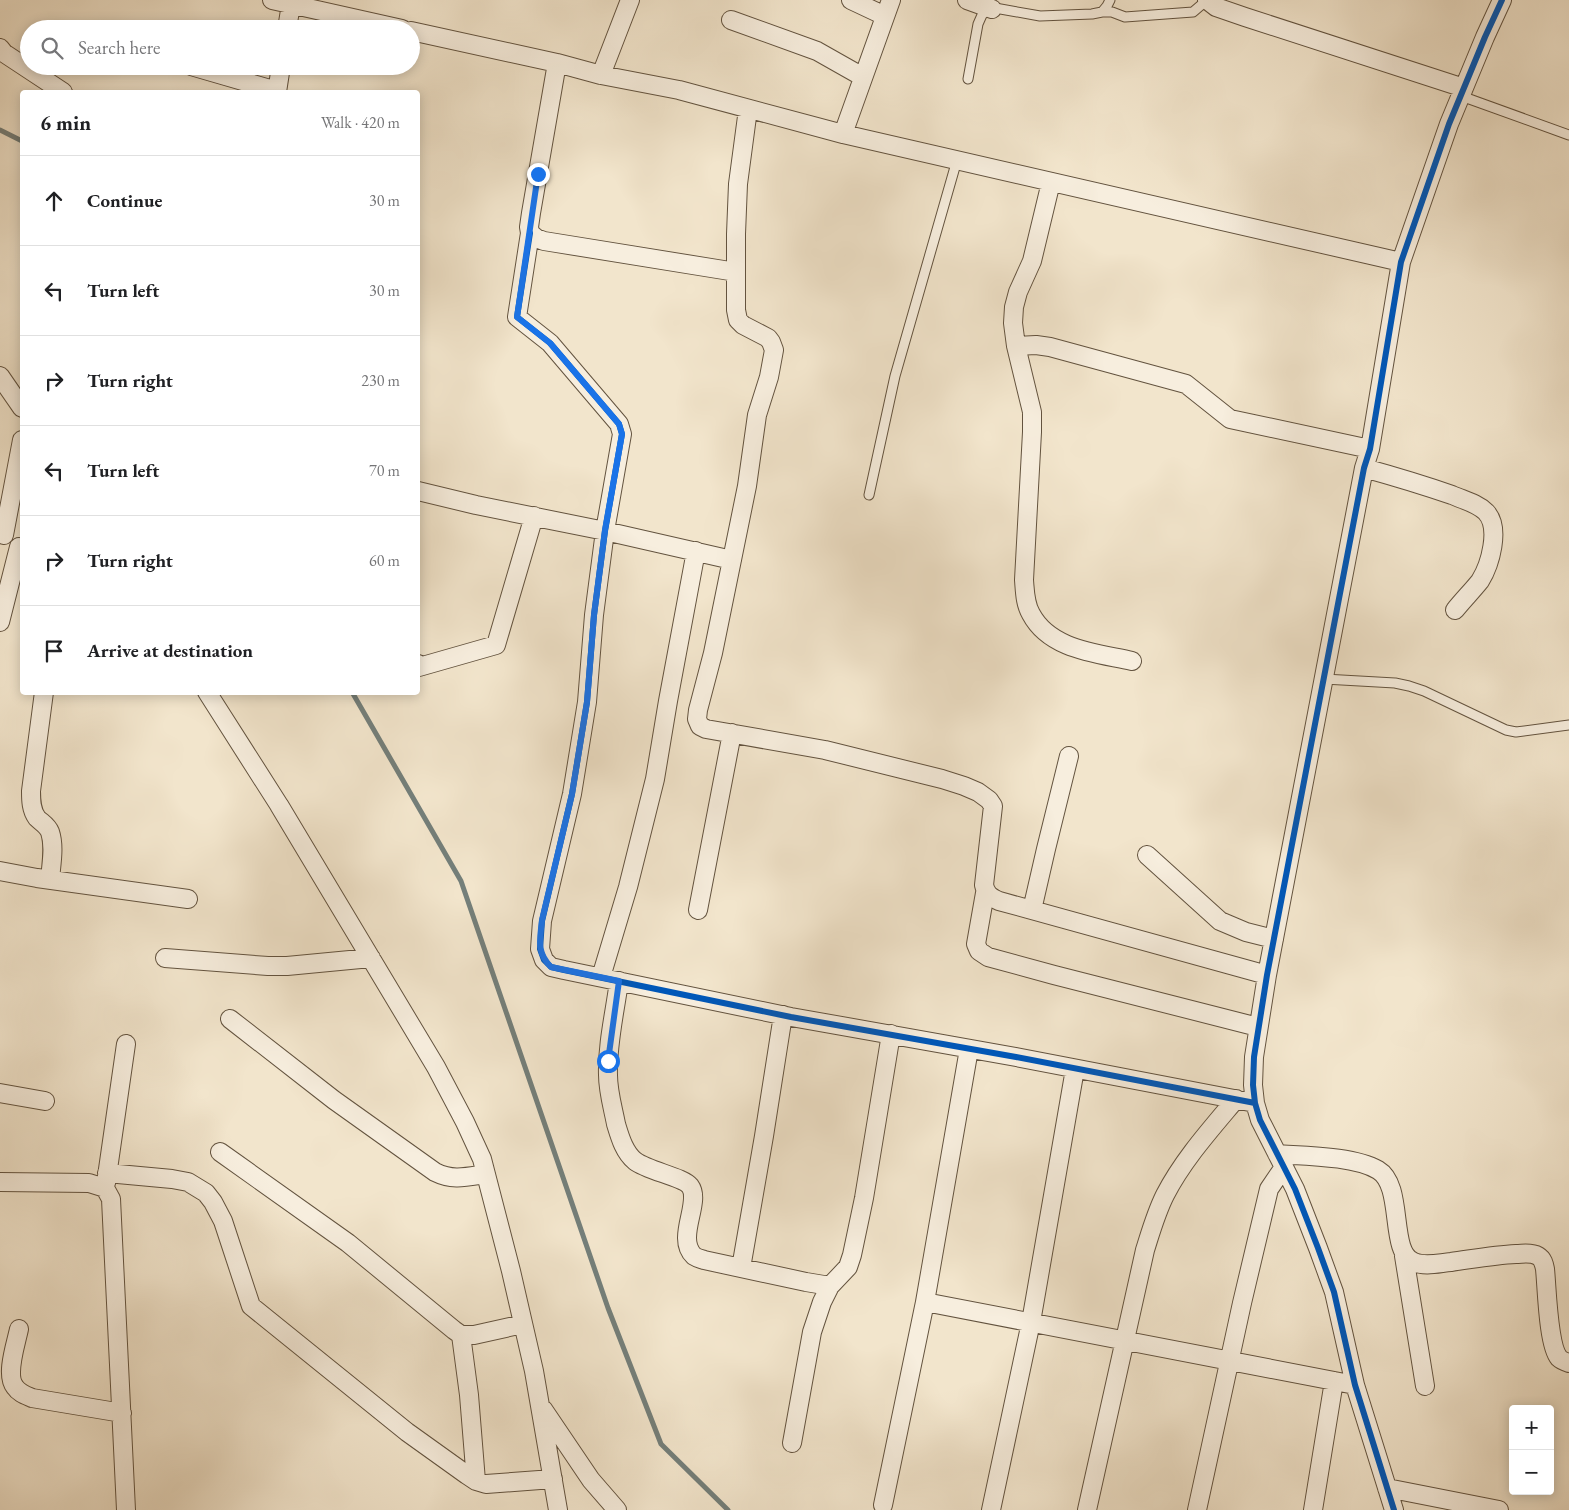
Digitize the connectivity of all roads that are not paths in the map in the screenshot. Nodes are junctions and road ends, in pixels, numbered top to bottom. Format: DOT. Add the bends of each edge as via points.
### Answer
graph roads {
  1 [pos="272,0"];
  2 [pos="630,0"];
  3 [pos="851,0"];
  4 [pos="967,0"];
  5 [pos="1110,0"];
  6 [pos="1207,0"];
  7 [pos="1502,0"];
  8 [pos="291,4"];
  9 [pos="888,8"];
  10 [pos="992,9"];
  11 [pos="1102,12"];
  12 [pos="288,20"];
  13 [pos="362,20"];
  14 [pos="731,20"];
  15 [pos="420,33"];
  16 [pos="0,48"];
  17 [pos="557,63"];
  18 [pos="20,64"];
  19 [pos="37,75"];
  20 [pos="220,75"];
  21 [pos="280,75"];
  22 [pos="601,75"];
  23 [pos="863,77"];
  24 [pos="968,79"];
  25 [pos="60,90"];
  26 [pos="270,90"];
  27 [pos="277,90"];
  28 [pos="1462,92"];
  29 [pos="748,109"];
  30 [pos="843,134"];
  31 [pos="1569,135"];
  32 [pos="957,160"];
  33 [pos="1051,182"];
  34 [pos="530,233"];
  35 [pos="1401,262"];
  36 [pos="736,272"];
  37 [pos="1016,346"];
  38 [pos="0,376"];
  39 [pos="20,405"];
  40 [pos="20,449"];
  41 [pos="1370,449"];
  42 [pos="1364,468"];
  43 [pos="420,491"];
  44 [pos="869,494"];
  45 [pos="534,516"];
  46 [pos="605,530"];
  47 [pos="2,533"];
  48 [pos="20,547"];
  49 [pos="696,551"];
  50 [pos="20,552"];
  51 [pos="732,560"];
  52 [pos="1455,610"];
  53 [pos="0,622"];
  54 [pos="1132,661"];
  55 [pos="420,667"];
  56 [pos="1324,678"];
  57 [pos="44,695"];
  58 [pos="209,695"];
  59 [pos="1569,725"];
  60 [pos="732,733"];
  61 [pos="1070,756"];
  62 [pos="1147,855"];
  63 [pos="0,871"];
  64 [pos="50,880"];
  65 [pos="985,893"];
  66 [pos="188,899"];
  67 [pos="698,910"];
  68 [pos="1032,910"];
  69 [pos="1274,939"];
  70 [pos="165,958"];
  71 [pos="371,958"];
  72 [pos="1267,975"];
  73 [pos="601,978"];
  74 [pos="619,981"];
  75 [pos="783,1015"];
  76 [pos="230,1018"];
  77 [pos="1258,1027"];
  78 [pos="890,1034"];
  79 [pos="126,1044"];
  80 [pos="969,1049"];
  81 [pos="1075,1068"];
  82 [pos="0,1093"];
  83 [pos="1236,1099"];
  84 [pos="45,1101"];
  85 [pos="1255,1103"];
  86 [pos="220,1152"];
  87 [pos="1280,1160"];
  88 [pos="486,1174"];
  89 [pos="106,1181"];
  90 [pos="0,1182"];
  91 [pos="1404,1256"];
  92 [pos="741,1268"];
  93 [pos="830,1286"];
  94 [pos="924,1302"];
  95 [pos="1032,1322"];
  96 [pos="523,1324"];
  97 [pos="19,1329"];
  98 [pos="461,1335"];
  99 [pos="1125,1341"];
  100 [pos="1230,1361"];
  101 [pos="1569,1363"];
  102 [pos="1334,1381"];
  103 [pos="1355,1385"];
  104 [pos="1425,1386"];
  105 [pos="540,1405"];
  106 [pos="122,1413"];
  107 [pos="792,1443"];
  108 [pos="553,1479"];
  109 [pos="476,1481"];
  110 [pos="1387,1488"];
  111 [pos="883,1505"];
  112 [pos="126,1510"];
  113 [pos="558,1510"];
  114 [pos="617,1510"];
  115 [pos="991,1510"];
  116 [pos="1087,1510"];
  117 [pos="1198,1510"];
  118 [pos="1313,1510"];
  119 [pos="1394,1510"];
  120 [pos="1499,1510"];
  1 -- 8 [label="street"];
  2 -- 22 [label="street"];
  3 -- 9 [label="street"];
  4 -- 10 [label="street"];
  5 -- 11 [label="lane"];
  6 -- 11 [label="lane" via="1193,12 1125,17"];
  6 -- 28 [label="street" via="1216,7"];
  7 -- 28 [label="street"];
  8 -- 12 [label="street"];
  8 -- 13 [label="street"];
  9 -- 23 [label="street"];
  10 -- 11 [label="lane" via="1040,16"];
  10 -- 24 [label="lane" via="982,15 978,24"];
  14 -- 23 [label="street" via="817,51"];
  15 -- 17 [label="street"];
  16 -- 18 [label="street"];
  17 -- 22 [label="street"];
  17 -- 34 [label="street"];
  19 -- 25 [label="street"];
  20 -- 26 [label="street"];
  21 -- 27 [label="street"];
  22 -- 29 [label="street" via="679,90"];
  23 -- 30 [label="street"];
  28 -- 31 [label="lane"];
  28 -- 35 [label="street"];
  29 -- 30 [label="street"];
  29 -- 36 [label="street" via="738,184"];
  30 -- 32 [label="street"];
  32 -- 33 [label="street"];
  32 -- 44 [label="lane" via="895,376"];
  33 -- 35 [label="street"];
  33 -- 37 [label="street" via="1032,261 1014,307"];
  34 -- 36 [label="street" via="544,241"];
  34 -- 46 [label="street" via="517,317 550,343 619,424 622,434"];
  35 -- 41 [label="street"];
  36 -- 51 [label="street" via="738,320 768,338 774,350 754,433"];
  37 -- 41 [label="street" via="1050,347 1186,384 1230,418"];
  37 -- 54 [label="street" via="1032,412 1024,580 1030,613 1063,644"];
  38 -- 39 [label="street"];
  40 -- 47 [label="street"];
  41 -- 42 [label="street"];
  42 -- 52 [label="street" via="1456,497 1477,505 1487,513 1493,531 1486,569"];
  42 -- 56 [label="street"];
  43 -- 45 [label="street"];
  45 -- 46 [label="street"];
  45 -- 55 [label="street" via="496,645"];
  46 -- 49 [label="street"];
  46 -- 73 [label="street" via="587,702 574,785 540,939 544,960 551,967"];
  47 -- 48 [label="street"];
  49 -- 51 [label="street"];
  49 -- 73 [label="street" via="655,779"];
  50 -- 53 [label="street"];
  51 -- 60 [label="street" via="697,719 706,729"];
  56 -- 59 [label="lane" via="1409,686 1516,732"];
  56 -- 69 [label="street"];
  57 -- 64 [label="street" via="31,801 33,811 45,824 52,841"];
  58 -- 71 [label="street"];
  60 -- 65 [label="street" via="825,750 942,779 978,792 993,806"];
  60 -- 67 [label="street"];
  61 -- 68 [label="street"];
  62 -- 69 [label="street" via="1220,920 1246,932"];
  63 -- 64 [label="street"];
  64 -- 66 [label="street"];
  65 -- 68 [label="street" via="999,901"];
  65 -- 77 [label="street" via="976,944 979,951 988,957"];
  68 -- 72 [label="street"];
  69 -- 72 [label="street"];
  70 -- 71 [label="street" via="287,966"];
  71 -- 88 [label="street" via="436,1067 465,1122"];
  72 -- 77 [label="street"];
  73 -- 74 [label="street"];
  74 -- 75 [label="street"];
  74 -- 92 [label="street" via="608,1077 618,1133 625,1151 644,1167 690,1187 693,1196 687,1236 688,1247 695,1256"];
  75 -- 78 [label="street"];
  75 -- 92 [label="street"];
  76 -- 88 [label="street" via="334,1100 435,1172 455,1179"];
  77 -- 85 [label="street" via="1253,1075"];
  78 -- 80 [label="street"];
  78 -- 93 [label="street" via="852,1256 848,1267"];
  79 -- 89 [label="street"];
  80 -- 81 [label="street"];
  80 -- 94 [label="street"];
  81 -- 83 [label="street"];
  81 -- 95 [label="street"];
  82 -- 84 [label="street"];
  83 -- 85 [label="street"];
  83 -- 99 [label="street" via="1190,1155 1164,1197 1145,1250"];
  85 -- 87 [label="street"];
  86 -- 98 [label="street" via="348,1243"];
  87 -- 91 [label="street" via="1333,1158 1380,1172 1392,1193"];
  87 -- 100 [label="street" via="1269,1189"];
  87 -- 103 [label="street" via="1295,1189 1334,1292"];
  88 -- 96 [label="street"];
  89 -- 90 [label="street" via="89,1184"];
  89 -- 106 [label="street" via="111,1199"];
  89 -- 109 [label="street" via="180,1181 206,1193 223,1221 251,1306 407,1432"];
  91 -- 101 [label="street" via="1423,1264 1509,1254 1539,1256 1545,1269 1555,1351 1560,1359"];
  91 -- 104 [label="street"];
  92 -- 93 [label="street"];
  93 -- 107 [label="street" via="812,1332"];
  94 -- 95 [label="street"];
  94 -- 111 [label="street"];
  95 -- 99 [label="street"];
  95 -- 115 [label="street"];
  96 -- 98 [label="street"];
  96 -- 105 [label="street"];
  97 -- 106 [label="street" via="11,1378 13,1386 20,1392 32,1398"];
  98 -- 109 [label="street"];
  99 -- 100 [label="street"];
  99 -- 116 [label="street"];
  100 -- 102 [label="street"];
  100 -- 117 [label="street"];
  102 -- 103 [label="street"];
  102 -- 118 [label="street"];
  103 -- 110 [label="street"];
  105 -- 108 [label="street"];
  105 -- 114 [label="street" via="591,1480"];
  106 -- 112 [label="street"];
  108 -- 109 [label="street" via="497,1484"];
  108 -- 113 [label="street"];
  110 -- 119 [label="street"];
  110 -- 120 [label="street"];
}
